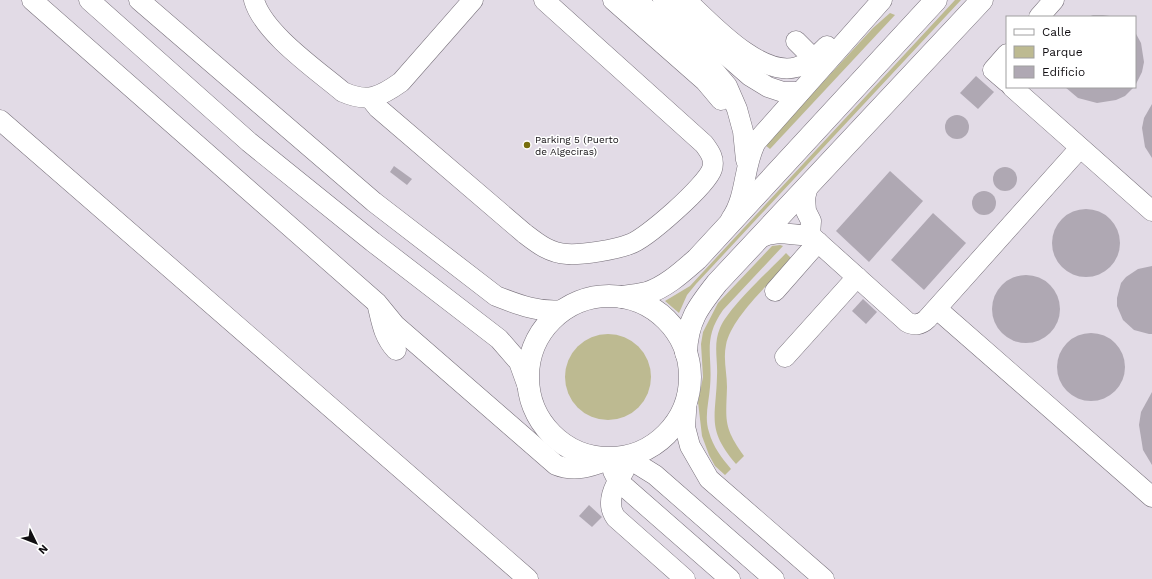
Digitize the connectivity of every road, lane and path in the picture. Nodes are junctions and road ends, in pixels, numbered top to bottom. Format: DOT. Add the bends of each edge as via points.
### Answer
graph roads {
  1 [pos="32,0"];
  2 [pos="89,0"];
  3 [pos="139,0"];
  4 [pos="254,0"];
  5 [pos="473,0"];
  6 [pos="544,0"];
  7 [pos="613,0"];
  8 [pos="637,0"];
  9 [pos="663,0"];
  10 [pos="686,0"];
  11 [pos="868,0"];
  12 [pos="882,0"];
  13 [pos="936,0"];
  14 [pos="982,0"];
  15 [pos="1054,0"];
  16 [pos="1040,16"];
  17 [pos="796,41"];
  18 [pos="1006,55"];
  19 [pos="813,58"];
  20 [pos="1006,81"];
  21 [pos="1013,88"];
  22 [pos="800,92"];
  23 [pos="370,98"];
  24 [pos="0,120"];
  25 [pos="745,142"];
  26 [pos="1080,148"];
  27 [pos="746,170"];
  28 [pos="808,186"];
  29 [pos="1152,211"];
  30 [pos="722,232"];
  31 [pos="760,238"];
  32 [pos="814,238"];
  33 [pos="864,283"];
  34 [pos="775,292"];
  35 [pos="622,297"];
  36 [pos="376,303"];
  37 [pos="937,309"];
  38 [pos="564,310"];
  39 [pos="396,350"];
  40 [pos="686,353"];
  41 [pos="785,357"];
  42 [pos="528,387"];
  43 [pos="687,397"];
  44 [pos="624,457"];
  45 [pos="618,481"];
  46 [pos="1152,497"];
  47 [pos="528,579"];
  48 [pos="685,579"];
  49 [pos="730,579"];
  50 [pos="774,579"];
  51 [pos="824,579"];
  1 -- 36 [label="street"];
  2 -- 42 [label="street" via="249,142 498,339 519,362"];
  3 -- 38 [label="street" via="374,202 496,296 534,309 549,312"];
  4 -- 23 [label="street" via="272,31 343,92 357,98"];
  5 -- 23 [label="street" via="401,82 387,92"];
  6 -- 23 [label="street" via="710,152 713,165 707,179 662,221 631,244 610,250 567,254 544,248 378,108"];
  7 -- 25 [label="street" via="705,81 729,110"];
  8 -- 25 [label="street" via="711,67 727,86 737,110"];
  9 -- 22 [label="street" via="750,76 768,87 783,92"];
  10 -- 19 [label="street" via="726,37 764,63 776,67 796,68"];
  11 -- 19 [label="street" via="832,41"];
  12 -- 22 [label="street"];
  13 -- 30 [label="main road"];
  14 -- 28 [label="main road"];
  15 -- 16 [label="street"];
  17 -- 19 [label="street"];
  18 -- 20 [label="street" via="993,70"];
  21 -- 26 [label="street"];
  22 -- 27 [label="street" via="756,142"];
  24 -- 47 [label="street"];
  25 -- 27 [label="street"];
  26 -- 29 [label="street"];
  26 -- 37 [label="street"];
  27 -- 30 [label="street" via="741,201"];
  28 -- 31 [label="main road"];
  28 -- 32 [label="street" via="805,198 806,211"];
  30 -- 35 [label="main road" via="677,276 648,293"];
  31 -- 32 [label="street" via="776,232"];
  31 -- 40 [label="main road" via="702,302 691,320 686,336"];
  32 -- 33 [label="street"];
  32 -- 34 [label="street"];
  33 -- 37 [label="street" via="910,324 924,322"];
  33 -- 41 [label="street"];
  35 -- 38 [label="main road" via="592,298"];
  35 -- 40 [label="main road" via="650,307 662,316 680,339"];
  36 -- 39 [label="street" via="384,334"];
  36 -- 44 [label="street" via="395,325 556,465 575,470"];
  37 -- 46 [label="street"];
  38 -- 42 [label="main road" via="548,325 535,343 528,372"];
  40 -- 43 [label="main road" via="689,368"];
  42 -- 44 [label="main road" via="537,416 556,439 568,448 581,454"];
  43 -- 44 [label="main road" via="682,412 665,436 653,445"];
  43 -- 51 [label="street" via="685,427 690,446 709,479"];
  44 -- 45 [label="street" via="612,471"];
  44 -- 50 [label="street" via="655,475"];
  45 -- 48 [label="street" via="613,489 611,511"];
  45 -- 49 [label="street"];
}
